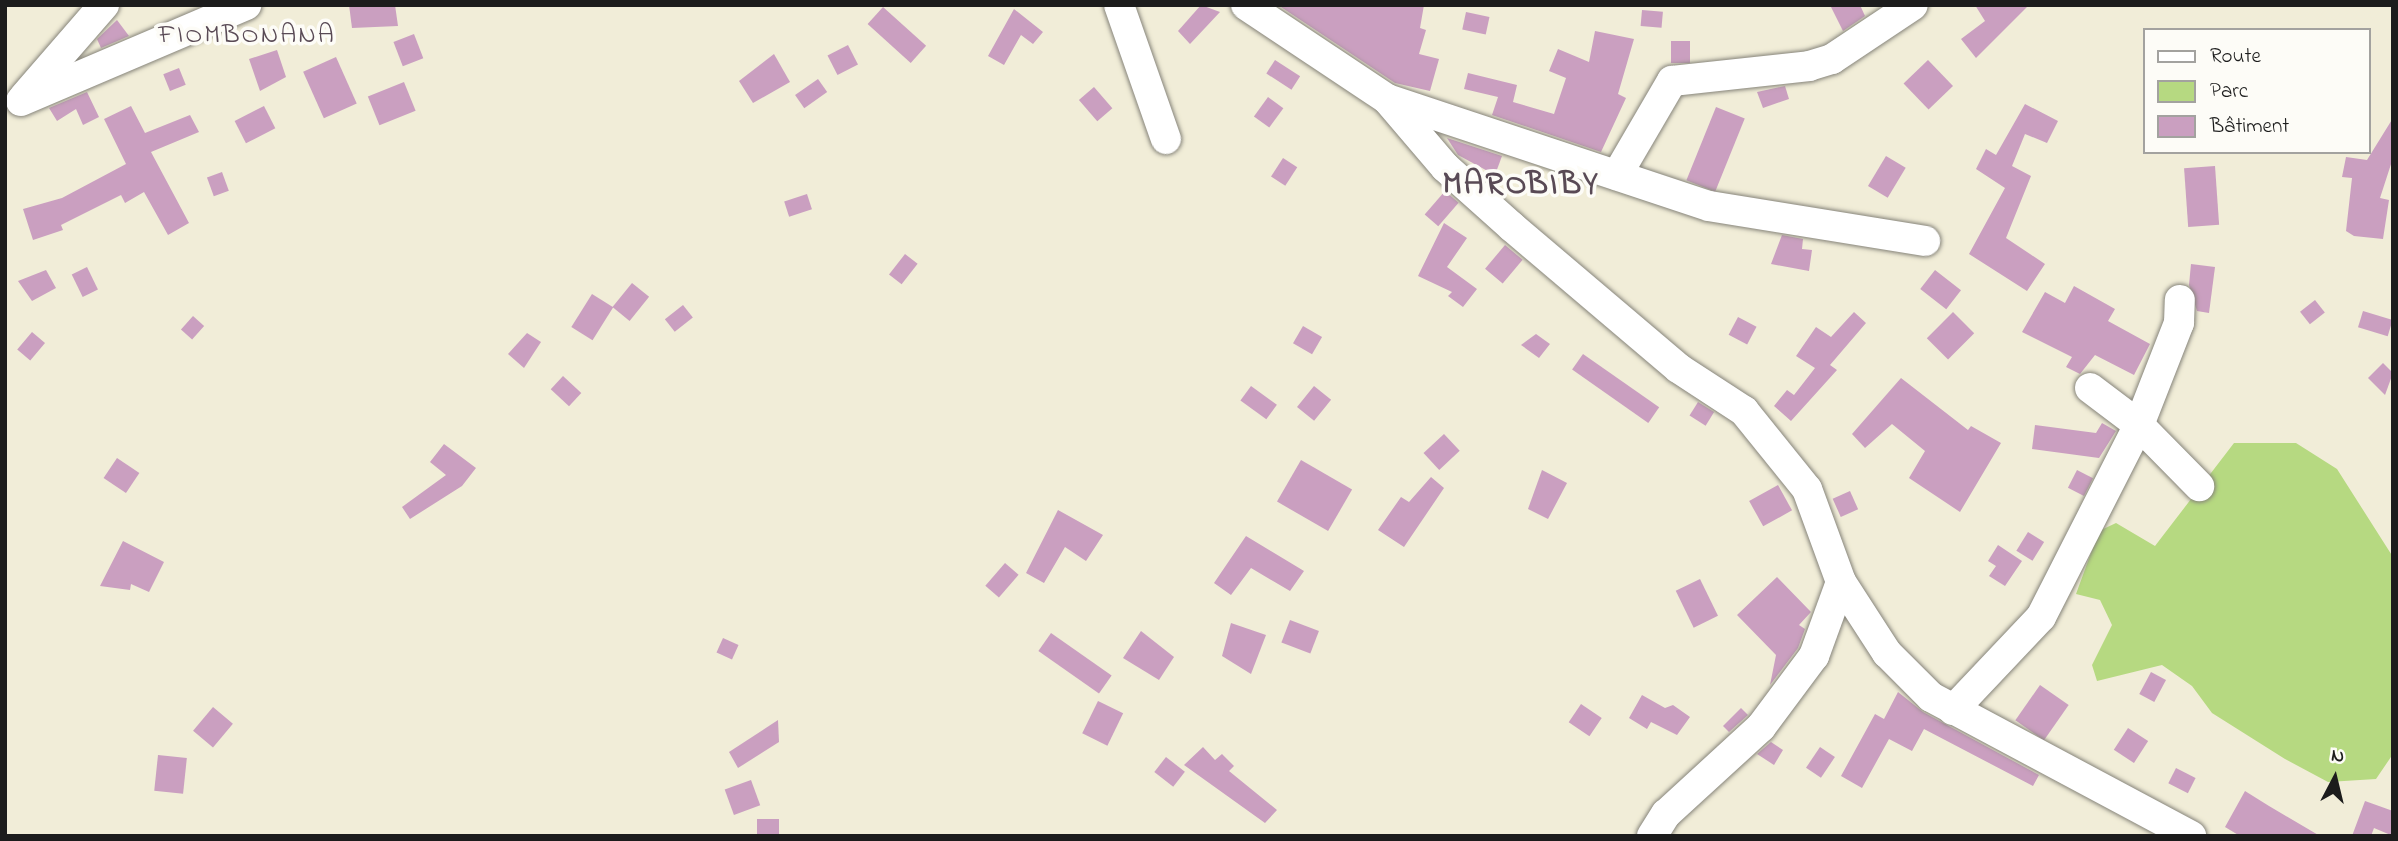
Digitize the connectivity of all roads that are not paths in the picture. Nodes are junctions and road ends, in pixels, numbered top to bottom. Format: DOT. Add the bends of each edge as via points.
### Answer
graph roads {
  1 [pos="104,5"];
  2 [pos="246,5"];
  3 [pos="1119,5"];
  4 [pos="1246,5"];
  5 [pos="1913,5"];
  6 [pos="1387,99"];
  7 [pos="13,107"];
  8 [pos="1166,139"];
  9 [pos="1616,175"];
  10 [pos="1925,242"];
  11 [pos="2180,300"];
  12 [pos="2090,388"];
  13 [pos="2139,425"];
  14 [pos="2199,486"];
  15 [pos="1840,582"];
  16 [pos="1953,710"];
  17 [pos="1652,836"];
  18 [pos="2191,836"];
  1 -- 7 [label="street"];
  2 -- 7 [label="street"];
  3 -- 8 [label="street"];
  4 -- 6 [label="street"];
  5 -- 9 [label="street" via="1832,58 1809,66 1672,81"];
  6 -- 9 [label="street"];
  6 -- 15 [label="street" via="1445,167 1512,227 1678,368 1744,411 1807,489"];
  9 -- 10 [label="street" via="1709,206"];
  11 -- 13 [label="street" via="2179,323"];
  12 -- 13 [label="street"];
  13 -- 14 [label="street"];
  13 -- 16 [label="street" via="2041,617"];
  15 -- 16 [label="street" via="1887,653"];
  15 -- 17 [label="street" via="1814,656 1761,727 1666,814"];
  16 -- 18 [label="street"];
}
